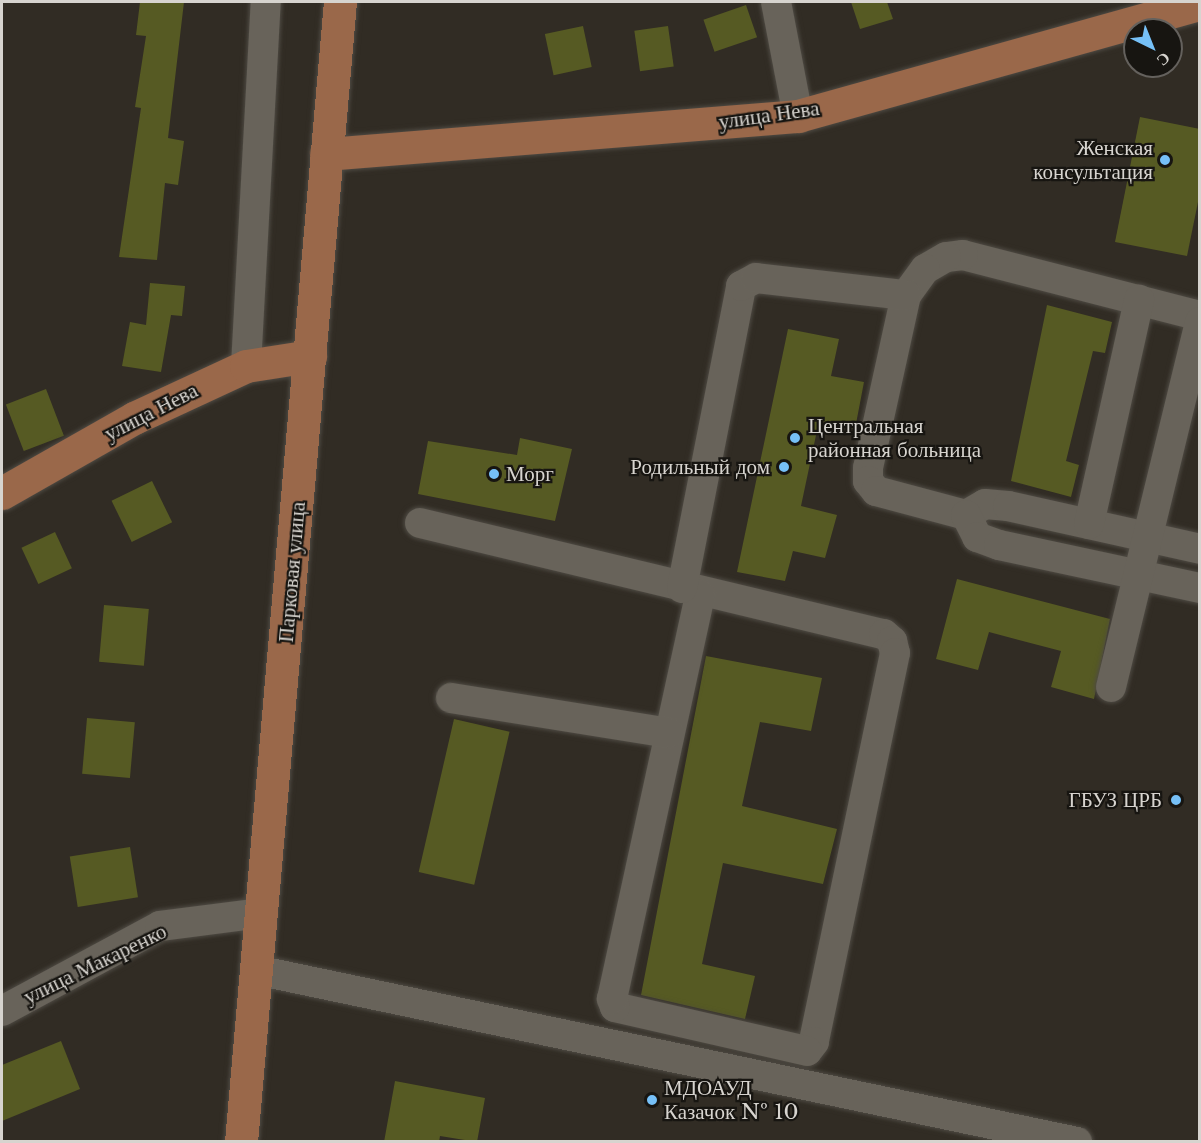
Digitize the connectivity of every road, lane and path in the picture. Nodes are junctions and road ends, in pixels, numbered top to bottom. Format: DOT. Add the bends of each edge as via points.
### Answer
graph roads {
  1 [pos="266,2"];
  2 [pos="340,2"];
  3 [pos="776,2"];
  4 [pos="1200,4"];
  5 [pos="798,116"];
  6 [pos="326,154"];
  7 [pos="906,295"];
  8 [pos="1139,300"];
  9 [pos="1200,316"];
  10 [pos="1200,322"];
  11 [pos="310,356"];
  12 [pos="246,366"];
  13 [pos="2,493"];
  14 [pos="966,515"];
  15 [pos="420,523"];
  16 [pos="1089,524"];
  17 [pos="1148,536"];
  18 [pos="1200,549"];
  19 [pos="1140,575"];
  20 [pos="1200,588"];
  21 [pos="691,591"];
  22 [pos="1111,687"];
  23 [pos="451,698"];
  24 [pos="669,734"];
  25 [pos="262,913"];
  26 [pos="256,970"];
  27 [pos="2,1011"];
  28 [pos="241,1142"];
  29 [pos="1077,1142"];
  1 -- 12 [label="street"];
  2 -- 6 [label="main road, Парковая улица"];
  3 -- 5 [label="street"];
  4 -- 5 [label="main road, улица Нева"];
  5 -- 6 [label="main road, улица Нева"];
  6 -- 11 [label="main road, Парковая улица"];
  7 -- 8 [label="street" via="925,269 963,255"];
  7 -- 14 [label="street" via="868,481 876,491"];
  7 -- 21 [label="street" via="756,278 741,286"];
  8 -- 9 [label="street"];
  8 -- 16 [label="street"];
  10 -- 17 [label="street"];
  11 -- 12 [label="main road, улица Нева"];
  11 -- 25 [label="main road, Парковая улица"];
  12 -- 13 [label="main road, улица Нева" via="134,418"];
  14 -- 16 [label="street" via="985,504"];
  14 -- 19 [label="street" via="977,537 999,545"];
  15 -- 21 [label="street"];
  16 -- 17 [label="street"];
  17 -- 18 [label="street"];
  17 -- 19 [label="street"];
  19 -- 20 [label="street"];
  19 -- 22 [label="street"];
  21 -- 24 [label="street"];
  21 -- 24 [label="street" via="884,634 895,653 814,1042 807,1051 615,1007 613,990"];
  23 -- 24 [label="street"];
  25 -- 26 [label="main road, Парковая улица"];
  25 -- 27 [label="street, улица Макаренко" via="160,926"];
  26 -- 28 [label="main road, Парковая улица"];
  26 -- 29 [label="street"];
}
